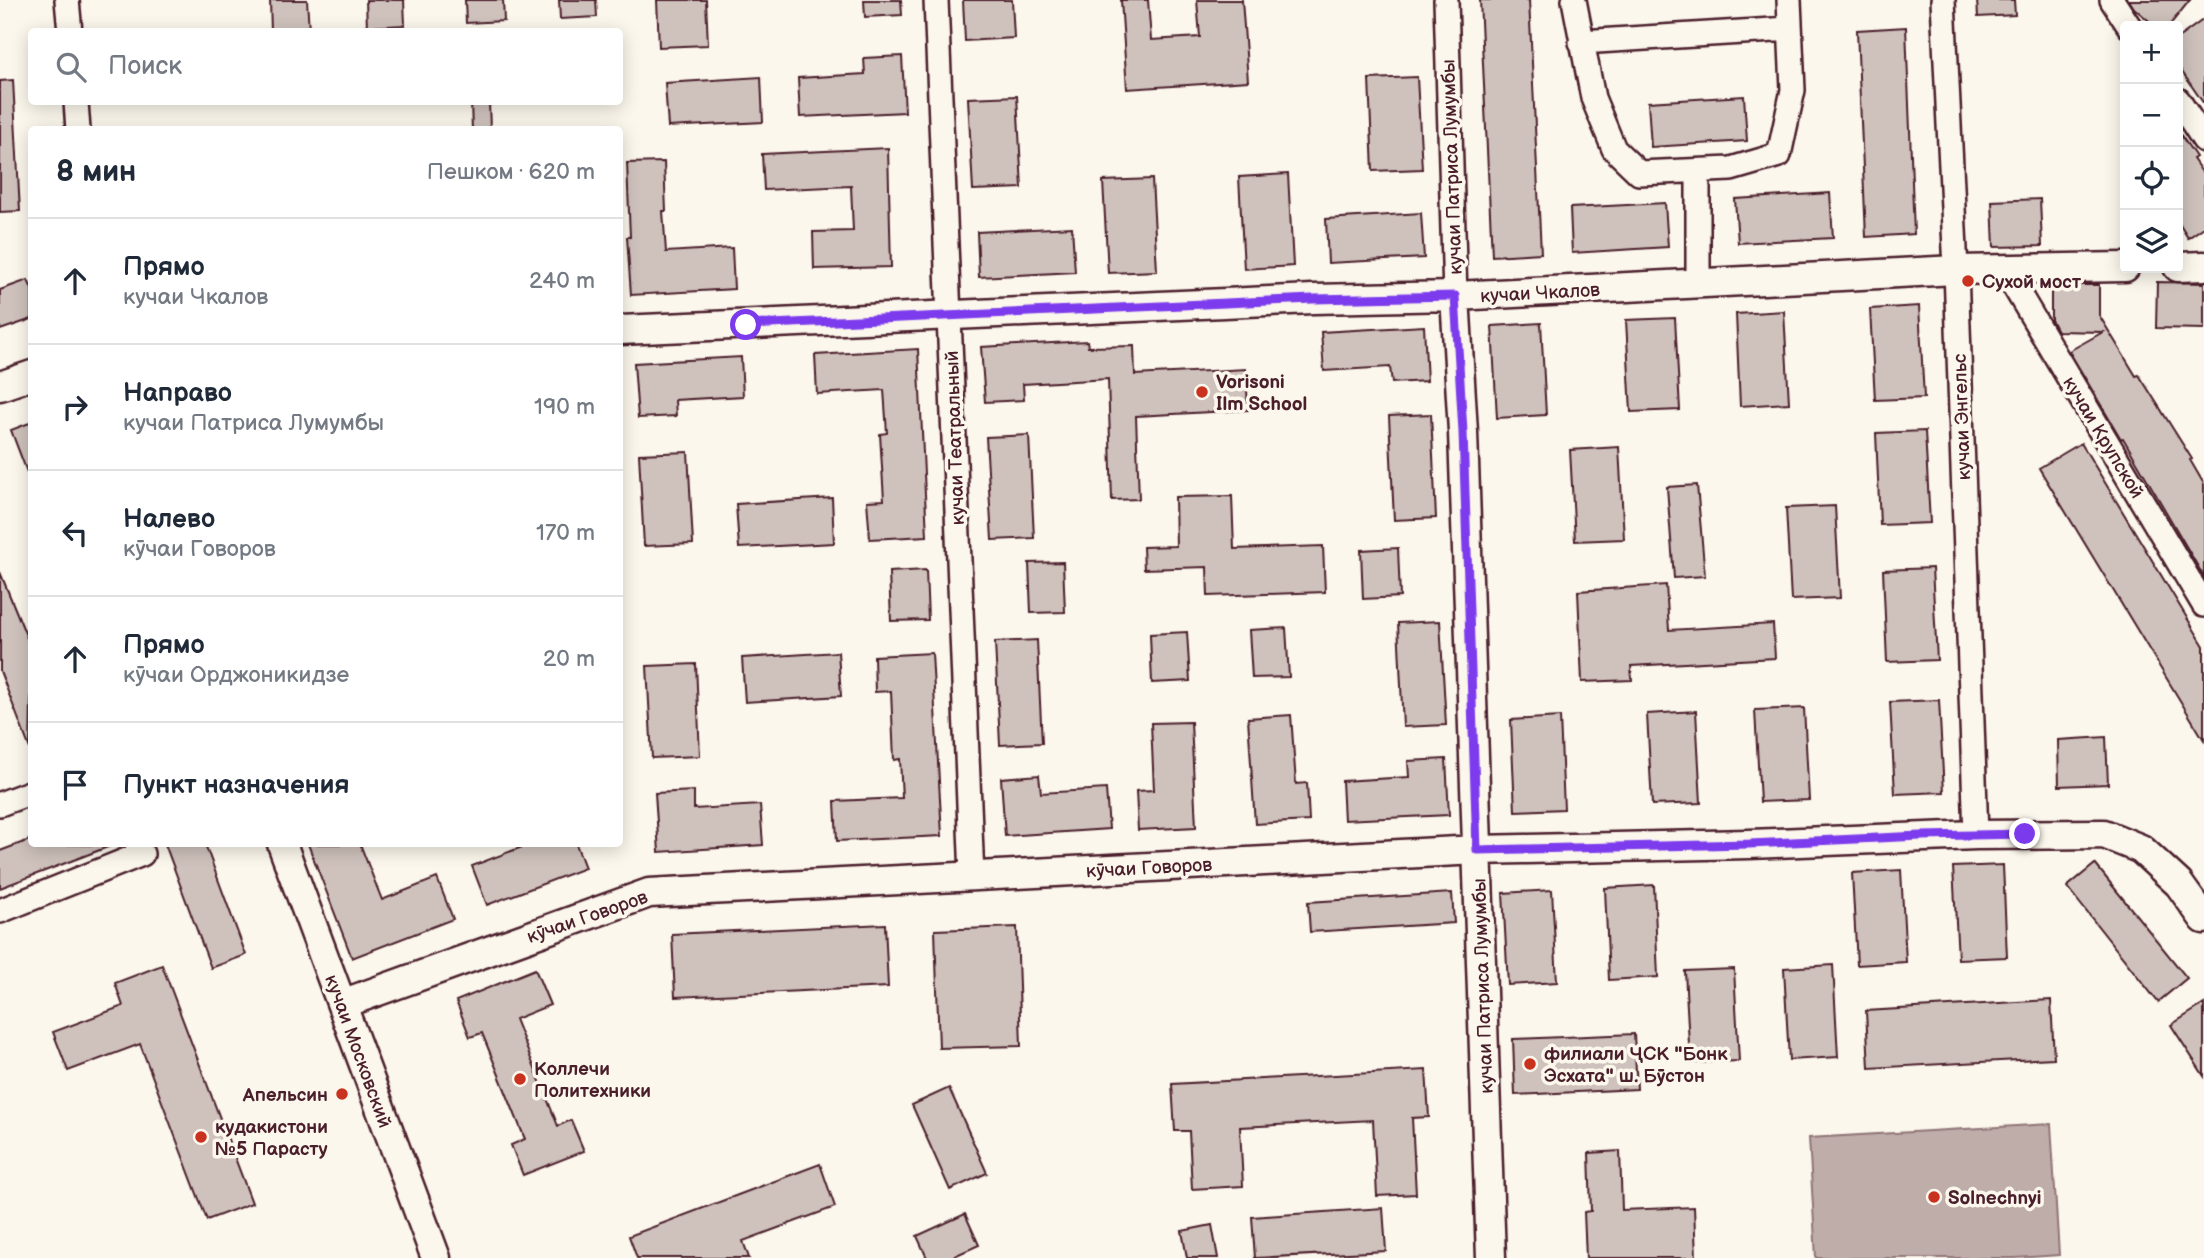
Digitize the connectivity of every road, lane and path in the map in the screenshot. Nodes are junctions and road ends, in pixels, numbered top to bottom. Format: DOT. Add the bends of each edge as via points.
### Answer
graph roads {
  1 [pos="67,0"];
  2 [pos="936,0"];
  3 [pos="1446,0"];
  4 [pos="1574,0"];
  5 [pos="1789,0"];
  6 [pos="1943,0"];
  7 [pos="2112,0"];
  8 [pos="2126,21"];
  9 [pos="70,28"];
  10 [pos="1790,29"];
  11 [pos="1581,41"];
  12 [pos="76,105"];
  13 [pos="2183,108"];
  14 [pos="78,126"];
  15 [pos="2204,139"];
  16 [pos="1698,171"];
  17 [pos="2204,266"];
  18 [pos="2120,267"];
  19 [pos="2183,267"];
  20 [pos="2004,269"];
  21 [pos="1956,270"];
  22 [pos="1698,284"];
  23 [pos="1455,296"];
  24 [pos="949,317"];
  25 [pos="623,330"];
  26 [pos="28,376"];
  27 [pos="0,386"];
  28 [pos="2204,605"];
  29 [pos="28,794"];
  30 [pos="0,804"];
  31 [pos="1976,835"];
  32 [pos="138,847"];
  33 [pos="283,847"];
  34 [pos="1477,850"];
  35 [pos="972,877"];
  36 [pos="0,911"];
  37 [pos="2204,919"];
  38 [pos="342,1004"];
  39 [pos="436,1258"];
  40 [pos="1491,1258"];
  1 -- 9 [label="street"];
  2 -- 24 [label="street, кучаи Театральный"];
  3 -- 23 [label="street, кучаи Патриса Лумумбы"];
  4 -- 11 [label="street"];
  5 -- 10 [label="street"];
  6 -- 21 [label="street, кучаи Энгельс"];
  7 -- 8 [label="street"];
  10 -- 11 [label="street"];
  10 -- 16 [label="street" via="1793,90 1779,155 1731,169"];
  11 -- 16 [label="street" via="1593,99 1614,149 1639,173"];
  12 -- 14 [label="street"];
  13 -- 15 [label="street"];
  16 -- 22 [label="street"];
  17 -- 19 [label="street"];
  18 -- 20 [label="street, кучаи Чкалов"];
  20 -- 21 [label="street, кучаи Чкалов"];
  20 -- 28 [label="street, кучаи Крупской"];
  21 -- 22 [label="street, кучаи Чкалов"];
  21 -- 31 [label="street, кучаи Энгельс"];
  22 -- 23 [label="street, кучаи Чкалов"];
  23 -- 24 [label="street, кучаи Чкалов"];
  23 -- 34 [label="street, кучаи Патриса Лумумбы"];
  24 -- 25 [label="street, кучаи Чкалов"];
  24 -- 35 [label="street, кучаи Театральный"];
  26 -- 27 [label="street"];
  29 -- 30 [label="street"];
  31 -- 34 [label="street, кӯчаи Говоров"];
  31 -- 37 [label="street, кӯчаи Говоров" via="2104,834 2141,849 2179,884"];
  32 -- 36 [label="street" via="142,854"];
  33 -- 38 [label="street, кучаи Московский"];
  34 -- 35 [label="street, кӯчаи Говоров"];
  34 -- 40 [label="street, кучаи Патриса Лумумбы"];
  35 -- 38 [label="street, кӯчаи Говоров" via="649,893"];
  38 -- 39 [label="street, кучаи Московский"];
}
